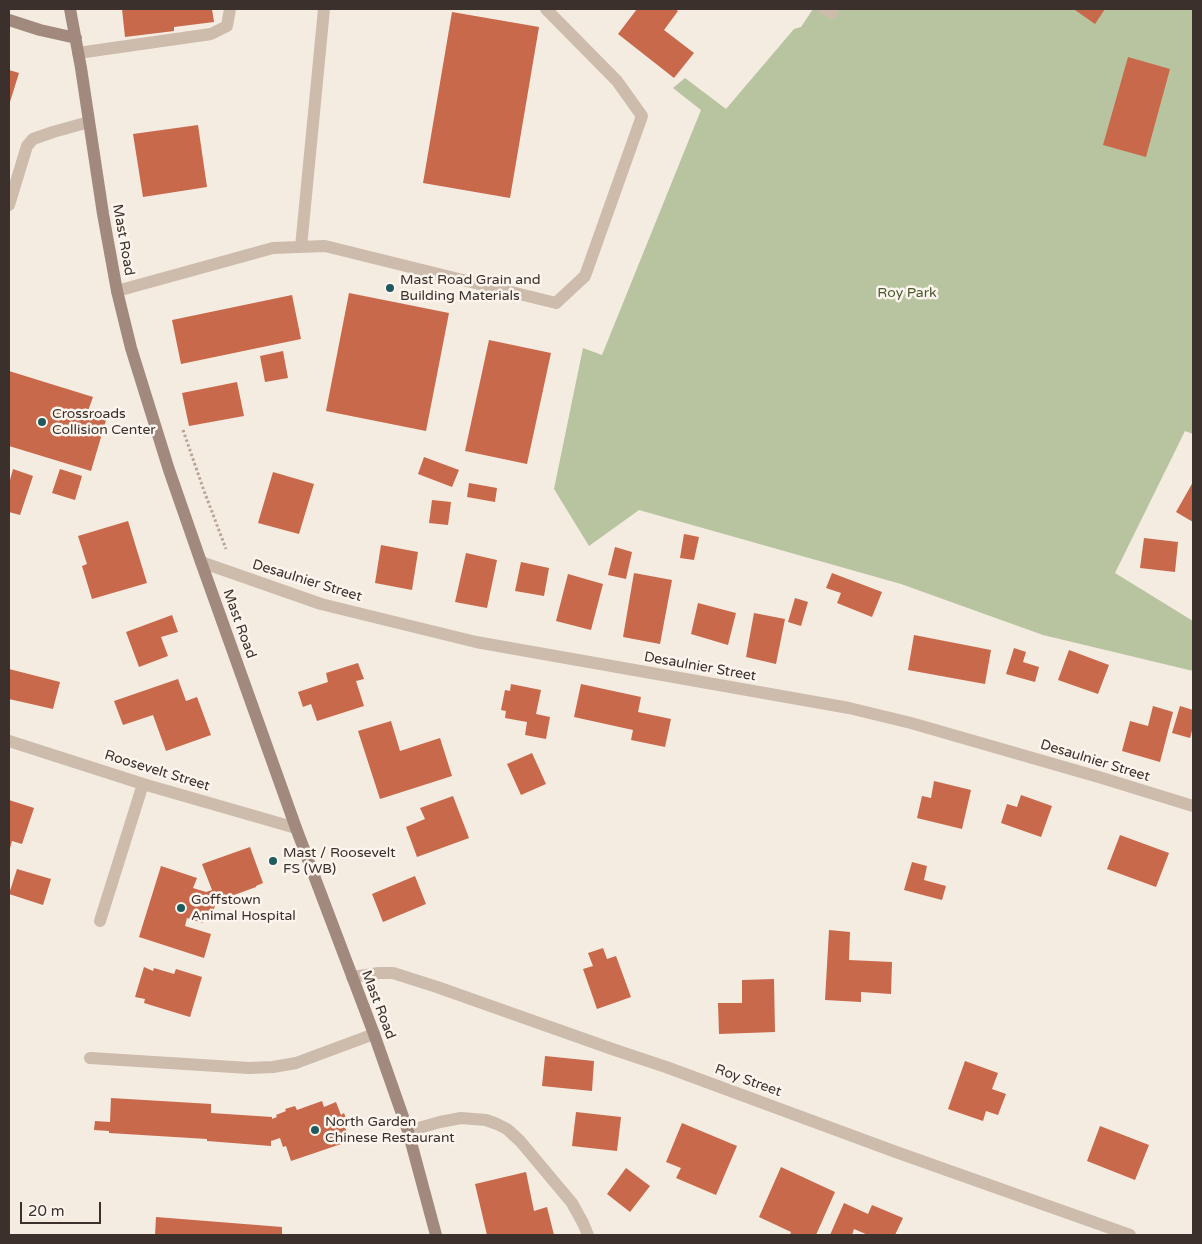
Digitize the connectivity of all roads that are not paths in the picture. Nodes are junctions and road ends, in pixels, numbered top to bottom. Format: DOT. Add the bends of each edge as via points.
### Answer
graph roads {
  1 [pos="70,9"];
  2 [pos="230,9"];
  3 [pos="324,9"];
  4 [pos="546,9"];
  5 [pos="9,20"];
  6 [pos="76,38"];
  7 [pos="78,53"];
  8 [pos="90,122"];
  9 [pos="9,205"];
  10 [pos="301,247"];
  11 [pos="117,292"];
  12 [pos="201,562"];
  13 [pos="9,741"];
  14 [pos="143,784"];
  15 [pos="1193,806"];
  16 [pos="296,828"];
  17 [pos="100,921"];
  18 [pos="352,977"];
  19 [pos="374,1034"];
  20 [pos="90,1058"];
  21 [pos="408,1131"];
  22 [pos="436,1235"];
  23 [pos="588,1235"];
  24 [pos="1130,1235"];
  1 -- 6 [label="main road, Mast Road"];
  2 -- 7 [label="street" via="227,26 211,34"];
  3 -- 10 [label="street"];
  4 -- 10 [label="street" via="617,82 642,116 584,276 556,303 324,246"];
  5 -- 6 [label="main road"];
  6 -- 7 [label="main road, Mast Road"];
  7 -- 8 [label="main road, Mast Road"];
  8 -- 9 [label="street" via="33,139 27,146"];
  8 -- 11 [label="main road, Mast Road"];
  10 -- 11 [label="street" via="273,248"];
  11 -- 12 [label="main road, Mast Road" via="169,470"];
  12 -- 15 [label="street, Desaulnier Street" via="321,604 476,642 849,708 911,723"];
  12 -- 16 [label="main road, Mast Road"];
  13 -- 14 [label="street, Roosevelt Street"];
  14 -- 16 [label="street, Roosevelt Street"];
  14 -- 17 [label="street"];
  16 -- 18 [label="main road, Mast Road"];
  18 -- 19 [label="main road, Mast Road"];
  18 -- 24 [label="street, Roy Street" via="393,973 437,987"];
  19 -- 20 [label="street" via="296,1063 273,1067"];
  19 -- 21 [label="main road, Mast Road"];
  21 -- 22 [label="main road, Mast Road"];
  21 -- 23 [label="street" via="461,1118 486,1120 506,1129 572,1203"];
}
